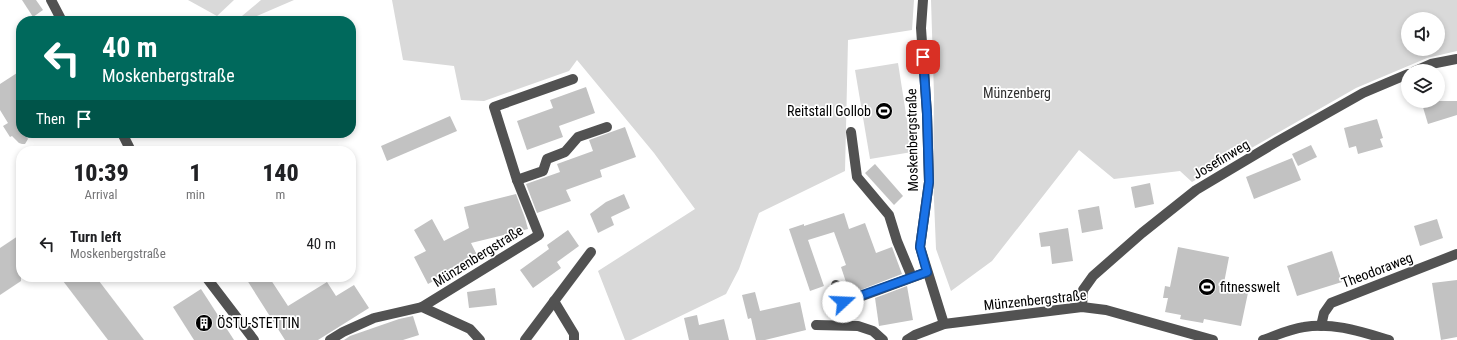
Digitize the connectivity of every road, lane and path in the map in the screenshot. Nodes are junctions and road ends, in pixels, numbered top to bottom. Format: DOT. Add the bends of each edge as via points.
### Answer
graph roads {
  1 [pos="51,0"];
  2 [pos="923,0"];
  3 [pos="59,16"];
  4 [pos="1457,59"];
  5 [pos="1431,64"];
  6 [pos="1401,77"];
  7 [pos="573,79"];
  8 [pos="607,127"];
  9 [pos="851,132"];
  10 [pos="517,180"];
  11 [pos="591,252"];
  12 [pos="1457,254"];
  13 [pos="927,272"];
  14 [pos="912,277"];
  15 [pos="210,282"];
  16 [pos="836,285"];
  17 [pos="554,301"];
  18 [pos="422,307"];
  19 [pos="1082,307"];
  20 [pos="944,324"];
  21 [pos="816,325"];
  22 [pos="1321,326"];
  23 [pos="254,340"];
  24 [pos="330,340"];
  25 [pos="480,340"];
  26 [pos="525,340"];
  27 [pos="574,340"];
  28 [pos="882,340"];
  29 [pos="907,340"];
  30 [pos="1213,340"];
  31 [pos="1263,340"];
  32 [pos="1389,340"];
  1 -- 3 [label="street"];
  2 -- 13 [label="street, Moskenbergstraße" via="921,28 929,182 920,247"];
  4 -- 5 [label="street"];
  6 -- 19 [label="street, Josefinweg" via="1363,93 1196,190 1092,276 1083,290"];
  7 -- 10 [label="street, Münzenbergstraße" via="494,107"];
  8 -- 10 [label="street" via="578,137 566,152 547,159 543,171"];
  9 -- 14 [label="street" via="857,178 889,215"];
  10 -- 18 [label="street, Münzenbergstraße" via="539,235"];
  11 -- 17 [label="street"];
  12 -- 22 [label="street, Theodoraweg" via="1331,303 1324,313"];
  13 -- 14 [label="street"];
  13 -- 20 [label="street, Moskenbergstraße"];
  14 -- 16 [label="street" via="843,302"];
  15 -- 23 [label="street"];
  17 -- 26 [label="street"];
  17 -- 27 [label="street" via="574,334"];
  18 -- 24 [label="street, Münzenbergstraße" via="374,318"];
  18 -- 25 [label="street" via="470,329"];
  19 -- 20 [label="street, Münzenbergstraße"];
  19 -- 30 [label="street, Münzenbergstraße" via="1119,313"];
  20 -- 29 [label="street, Münzenbergstraße"];
  21 -- 28 [label="street" via="858,326 873,331"];
  22 -- 31 [label="street" via="1292,330"];
  22 -- 32 [label="street" via="1356,330"];
}
